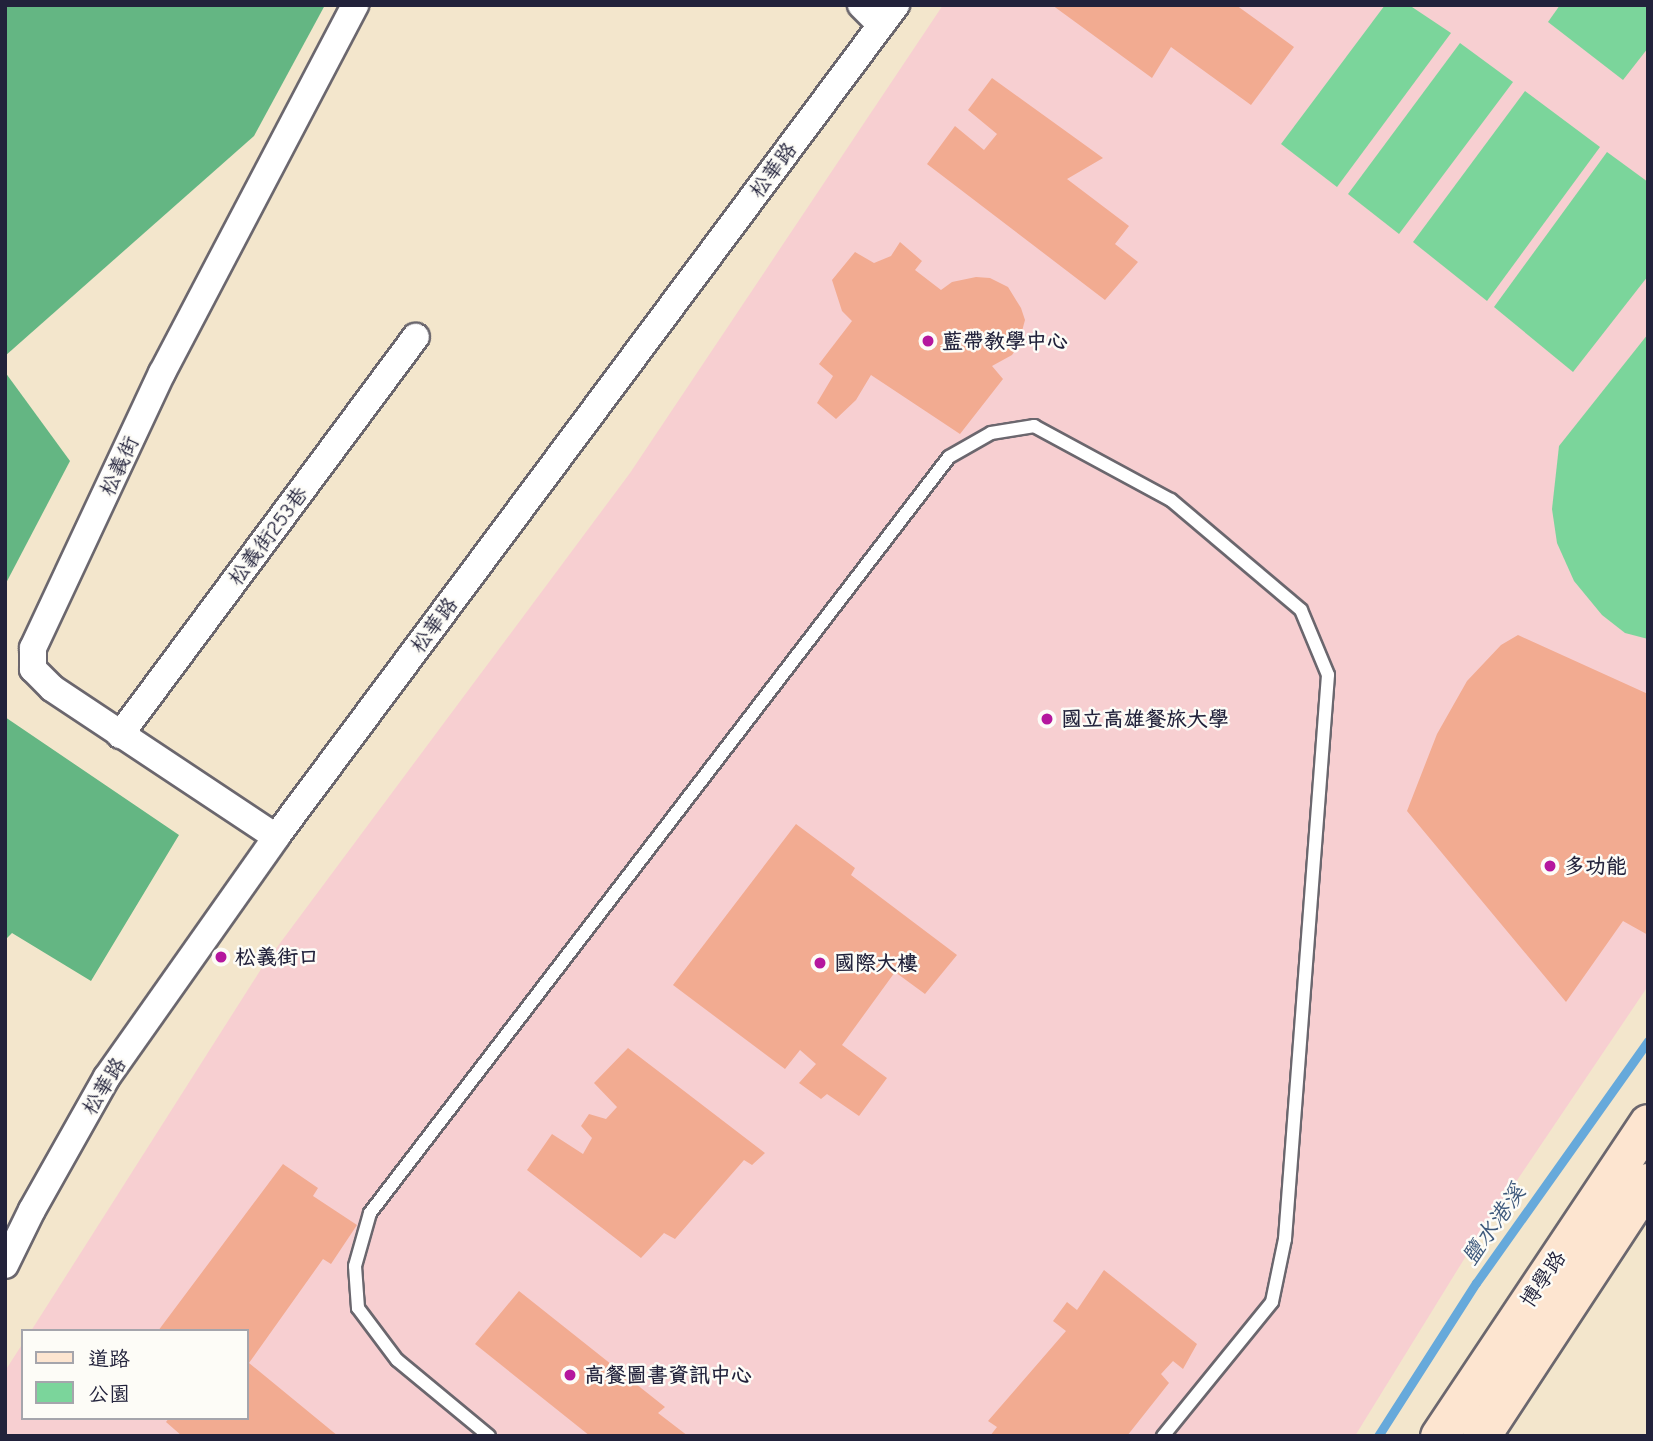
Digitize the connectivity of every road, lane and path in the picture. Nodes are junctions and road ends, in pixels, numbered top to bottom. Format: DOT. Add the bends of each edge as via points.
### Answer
graph roads {
  1 [pos="355,5"];
  2 [pos="861,5"];
  3 [pos="889,15"];
  4 [pos="416,337"];
  5 [pos="120,734"];
  6 [pos="276,837"];
  7 [pos="1644,1138"];
  8 [pos="1648,1182"];
  9 [pos="5,1265"];
  10 [pos="1485,1435"];
  11 [pos="489,1436"];
  12 [pos="1163,1436"];
  13 [pos="1439,1436"];
  1 -- 5 [label="street, 松義街" via="162,373 33,648 33,669 52,688"];
  2 -- 3 [label="street"];
  3 -- 6 [label="street, 松華路"];
  4 -- 5 [label="street, 松義街253巷"];
  5 -- 6 [label="street, 松義街"];
  6 -- 9 [label="street, 松華路" via="107,1077"];
  7 -- 13 [label="street, 博學路"];
  8 -- 10 [label="street, 博學路"];
  11 -- 12 [label="lane" via="397,1360 358,1308 355,1266 370,1213 949,457 991,433 1034,426 1171,500 1301,610 1328,676 1285,1239 1272,1302"];
}
